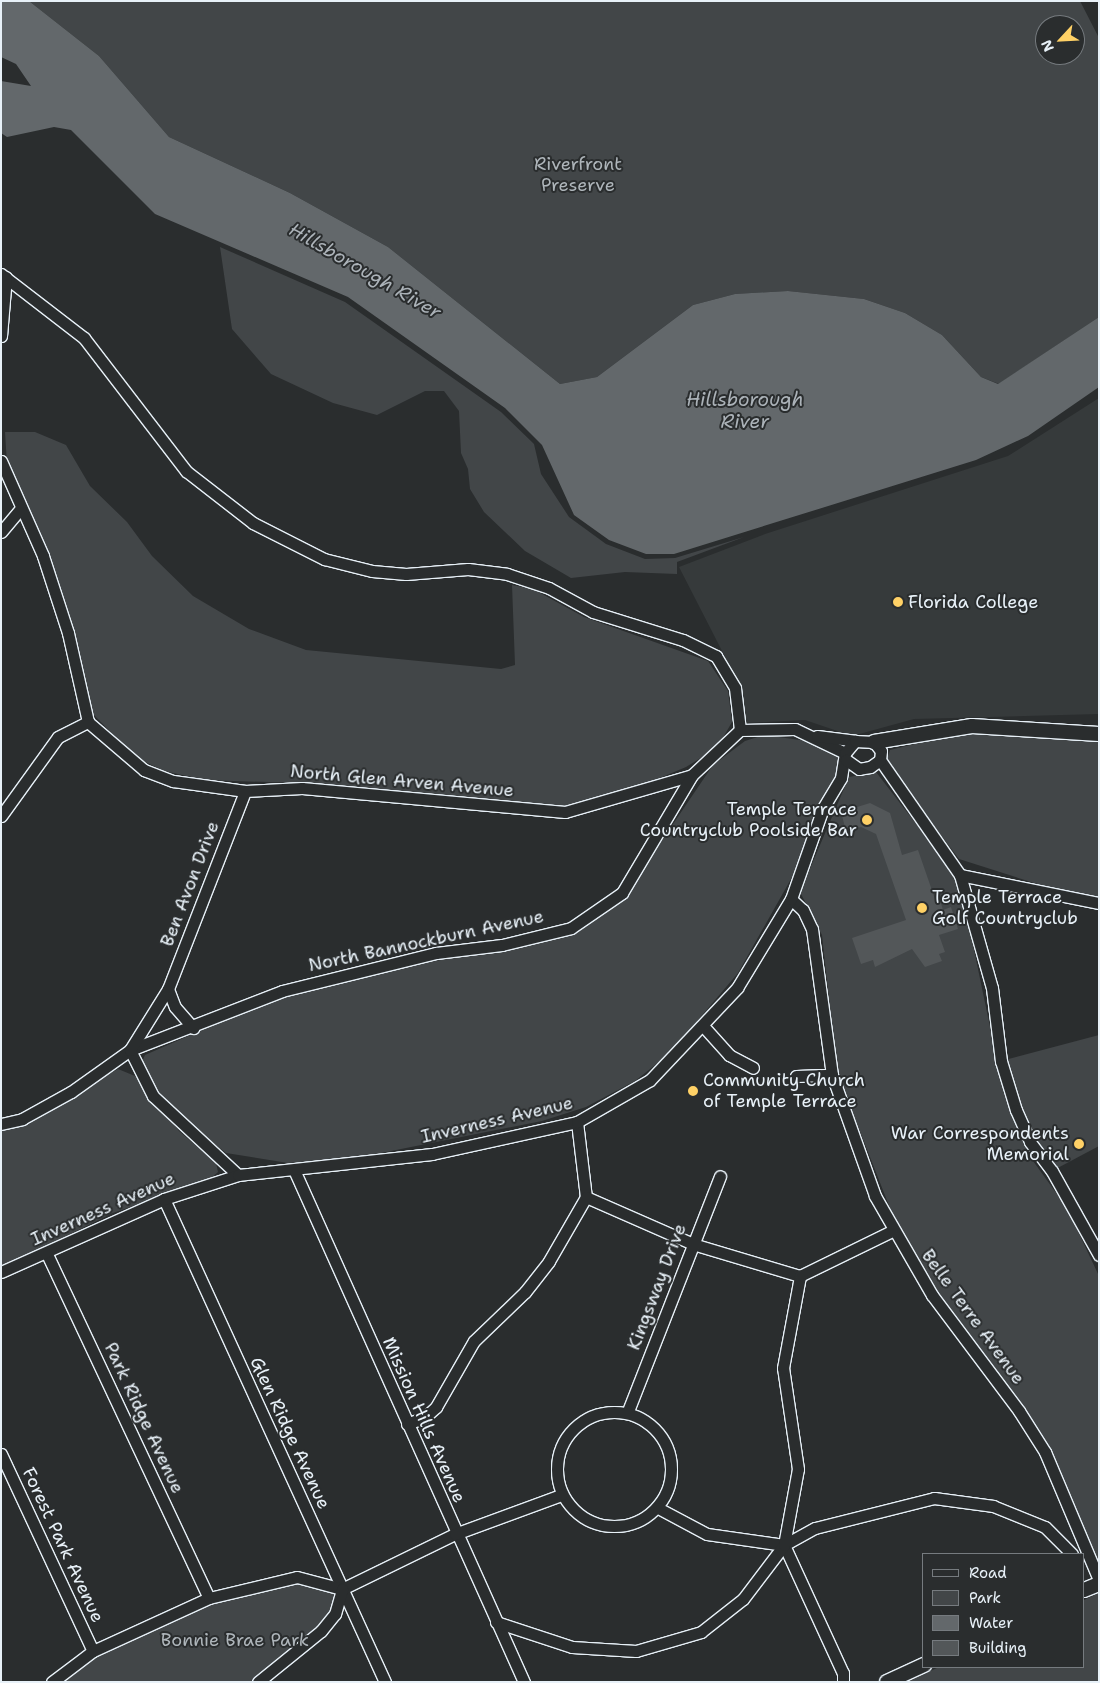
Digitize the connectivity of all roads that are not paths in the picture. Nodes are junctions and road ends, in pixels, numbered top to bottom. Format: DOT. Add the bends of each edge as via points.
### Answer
graph roads {
  1 [pos="4,275"];
  2 [pos="1,336"];
  3 [pos="1,462"];
  4 [pos="20,509"];
  5 [pos="1,532"];
  6 [pos="88,722"];
  7 [pos="740,730"];
  8 [pos="1099,734"];
  9 [pos="813,736"];
  10 [pos="855,741"];
  11 [pos="879,751"];
  12 [pos="845,757"];
  13 [pos="864,768"];
  14 [pos="692,775"];
  15 [pos="841,778"];
  16 [pos="893,782"];
  17 [pos="245,792"];
  18 [pos="1,816"];
  19 [pos="960,875"];
  20 [pos="791,899"];
  21 [pos="1099,903"];
  22 [pos="168,988"];
  23 [pos="704,1027"];
  24 [pos="193,1028"];
  25 [pos="130,1050"];
  26 [pos="753,1068"];
  27 [pos="832,1075"];
  28 [pos="796,1076"];
  29 [pos="577,1122"];
  30 [pos="1,1124"];
  31 [pos="295,1172"];
  32 [pos="238,1175"];
  33 [pos="720,1176"];
  34 [pos="586,1197"];
  35 [pos="164,1199"];
  36 [pos="892,1231"];
  37 [pos="692,1244"];
  38 [pos="47,1254"];
  39 [pos="1099,1255"];
  40 [pos="1,1272"];
  41 [pos="800,1276"];
  42 [pos="628,1411"];
  43 [pos="407,1424"];
  44 [pos="1,1454"];
  45 [pos="561,1494"];
  46 [pos="658,1508"];
  47 [pos="455,1534"];
  48 [pos="784,1545"];
  49 [pos="1071,1553"];
  50 [pos="1085,1567"];
  51 [pos="1099,1582"];
  52 [pos="342,1589"];
  53 [pos="1085,1589"];
  54 [pos="209,1598"];
  55 [pos="496,1622"];
  56 [pos="93,1651"];
  57 [pos="922,1665"];
  58 [pos="52,1682"];
  59 [pos="258,1682"];
  60 [pos="385,1682"];
  61 [pos="524,1682"];
  62 [pos="843,1682"];
  63 [pos="887,1682"];
  1 -- 2 [label="street"];
  1 -- 7 [label="street" via="84,338 186,471 253,524 324,559 372,571 406,574 468,569 507,574 549,588 593,612 682,640 716,656 735,688"];
  3 -- 4 [label="street"];
  4 -- 5 [label="street"];
  4 -- 6 [label="street" via="44,556 68,633"];
  6 -- 17 [label="street, North Glen Arven Avenue" via="144,770 173,782"];
  6 -- 18 [label="street" via="58,737"];
  7 -- 9 [label="street" via="795,729"];
  7 -- 14 [label="street, North Glen Arven Avenue"];
  8 -- 11 [label="street" via="972,726 930,730 904,738"];
  9 -- 10 [label="street"];
  9 -- 12 [label="street"];
  10 -- 11 [label="street"];
  10 -- 12 [label="street"];
  11 -- 13 [label="street, Inverness Avenue"];
  11 -- 16 [label="street"];
  12 -- 13 [label="street"];
  12 -- 15 [label="street, Inverness Avenue"];
  13 -- 15 [label="street, Inverness Avenue"];
  13 -- 16 [label="street"];
  14 -- 17 [label="street, North Glen Arven Avenue" via="565,812 302,788"];
  14 -- 24 [label="street, North Bannockburn Avenue" via="622,893 571,928 282,991"];
  15 -- 20 [label="street, Inverness Avenue" via="823,808"];
  16 -- 19 [label="street" via="945,848"];
  17 -- 22 [label="street, Ben Avon Drive"];
  19 -- 21 [label="street"];
  19 -- 39 [label="street" via="992,988 1001,1061 1016,1110 1030,1142 1052,1171"];
  20 -- 23 [label="street, Inverness Avenue" via="737,988"];
  20 -- 27 [label="street, Belle Terre Avenue" via="803,910 812,930"];
  22 -- 24 [label="street" via="175,1007"];
  22 -- 25 [label="street, Ben Avon Drive"];
  23 -- 26 [label="street" via="729,1055"];
  23 -- 29 [label="street, Inverness Avenue" via="650,1080"];
  24 -- 25 [label="street, North Bannockburn Avenue"];
  25 -- 30 [label="street, North Bannockburn Avenue" via="71,1092 22,1119"];
  25 -- 32 [label="street" via="153,1096"];
  27 -- 28 [label="street"];
  27 -- 36 [label="street, Belle Terre Avenue"];
  29 -- 31 [label="street, Inverness Avenue" via="432,1154"];
  29 -- 34 [label="street"];
  31 -- 32 [label="street, Inverness Avenue"];
  31 -- 43 [label="street, Mission Hills Avenue"];
  32 -- 35 [label="street, Inverness Avenue"];
  33 -- 37 [label="street, Kingsway Drive"];
  34 -- 37 [label="street"];
  34 -- 43 [label="street" via="549,1262 474,1340 436,1406 425,1417"];
  35 -- 38 [label="street, Inverness Avenue"];
  35 -- 52 [label="street, Glen Ridge Avenue"];
  36 -- 41 [label="street"];
  36 -- 51 [label="street, Belle Terre Avenue" via="932,1295 1019,1411 1044,1452"];
  37 -- 41 [label="street"];
  37 -- 42 [label="street, Kingsway Drive"];
  38 -- 40 [label="street, Inverness Avenue"];
  38 -- 54 [label="street, Park Ridge Avenue"];
  41 -- 48 [label="street" via="784,1368 798,1469"];
  42 -- 45 [label="street" via="601,1414 582,1424 564,1440 557,1463"];
  42 -- 46 [label="street" via="666,1440 672,1468"];
  43 -- 47 [label="street, Mission Hills Avenue"];
  44 -- 56 [label="street, Forest Park Avenue"];
  45 -- 46 [label="street" via="580,1518 602,1525 621,1527"];
  45 -- 47 [label="street"];
  46 -- 48 [label="street" via="707,1534"];
  47 -- 52 [label="street"];
  47 -- 55 [label="street, Mission Hills Avenue"];
  48 -- 49 [label="street" via="815,1528 934,1498 993,1506 1044,1527"];
  48 -- 55 [label="street" via="743,1599 701,1632 636,1651 572,1647"];
  48 -- 62 [label="street" via="843,1673"];
  50 -- 51 [label="street"];
  51 -- 53 [label="street"];
  52 -- 54 [label="street" via="297,1577"];
  52 -- 59 [label="street" via="335,1614 321,1631"];
  52 -- 60 [label="street, Glen Ridge Avenue"];
  54 -- 56 [label="street"];
  55 -- 61 [label="street, Mission Hills Avenue"];
  56 -- 58 [label="street"];
  57 -- 63 [label="street"];
}
